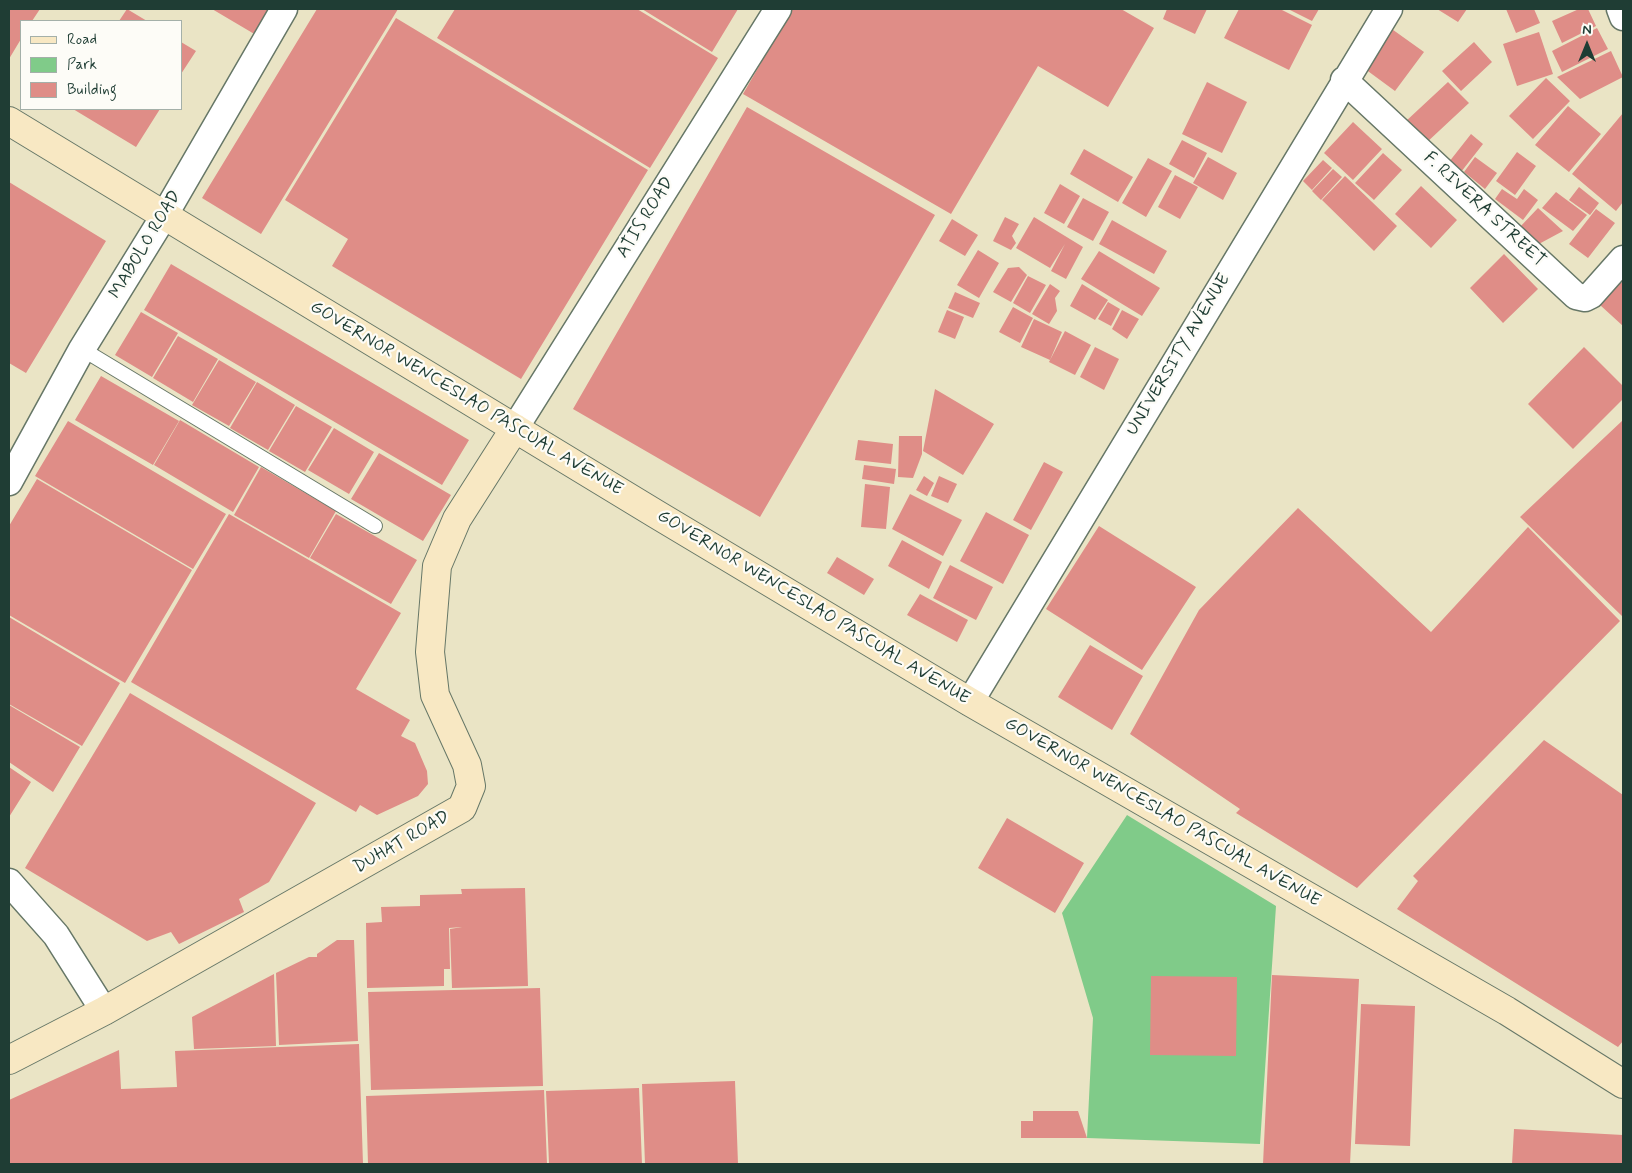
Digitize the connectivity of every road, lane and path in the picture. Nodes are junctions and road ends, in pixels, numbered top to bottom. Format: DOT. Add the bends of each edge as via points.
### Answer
graph roads {
  1 [pos="284,9"];
  2 [pos="778,9"];
  3 [pos="1389,9"];
  4 [pos="1620,9"];
  5 [pos="1623,17"];
  6 [pos="1344,80"];
  7 [pos="9,121"];
  8 [pos="164,216"];
  9 [pos="1623,259"];
  10 [pos="82,349"];
  11 [pos="515,428"];
  12 [pos="9,482"];
  13 [pos="375,526"];
  14 [pos="970,702"];
  15 [pos="9,882"];
  16 [pos="104,1011"];
  17 [pos="9,1060"];
  18 [pos="1623,1084"];
  1 -- 8 [label="street, MABOLO ROAD"];
  2 -- 11 [label="street, ATIS ROAD"];
  3 -- 6 [label="street, UNIVERSITY AVENUE"];
  4 -- 5 [label="street"];
  6 -- 9 [label="street, F. RIVERA STREET" via="1576,296 1585,298 1591,295"];
  6 -- 14 [label="street, UNIVERSITY AVENUE"];
  7 -- 8 [label="main road, GOVERNOR WENCESLAO PASCUAL AVENUE"];
  8 -- 10 [label="street, MABOLO ROAD"];
  8 -- 11 [label="main road, GOVERNOR WENCESLAO PASCUAL AVENUE"];
  10 -- 12 [label="street, MABOLO ROAD"];
  10 -- 13 [label="lane"];
  11 -- 14 [label="main road, GOVERNOR WENCESLAO PASCUAL AVENUE"];
  11 -- 16 [label="main road, DUHAT ROAD" via="458,519 437,566 430,652 435,695 467,765 471,786 462,808"];
  14 -- 18 [label="main road, GOVERNOR WENCESLAO PASCUAL AVENUE" via="1507,1011"];
  15 -- 16 [label="street" via="56,935"];
  16 -- 17 [label="main road, DUHAT ROAD"];
}
